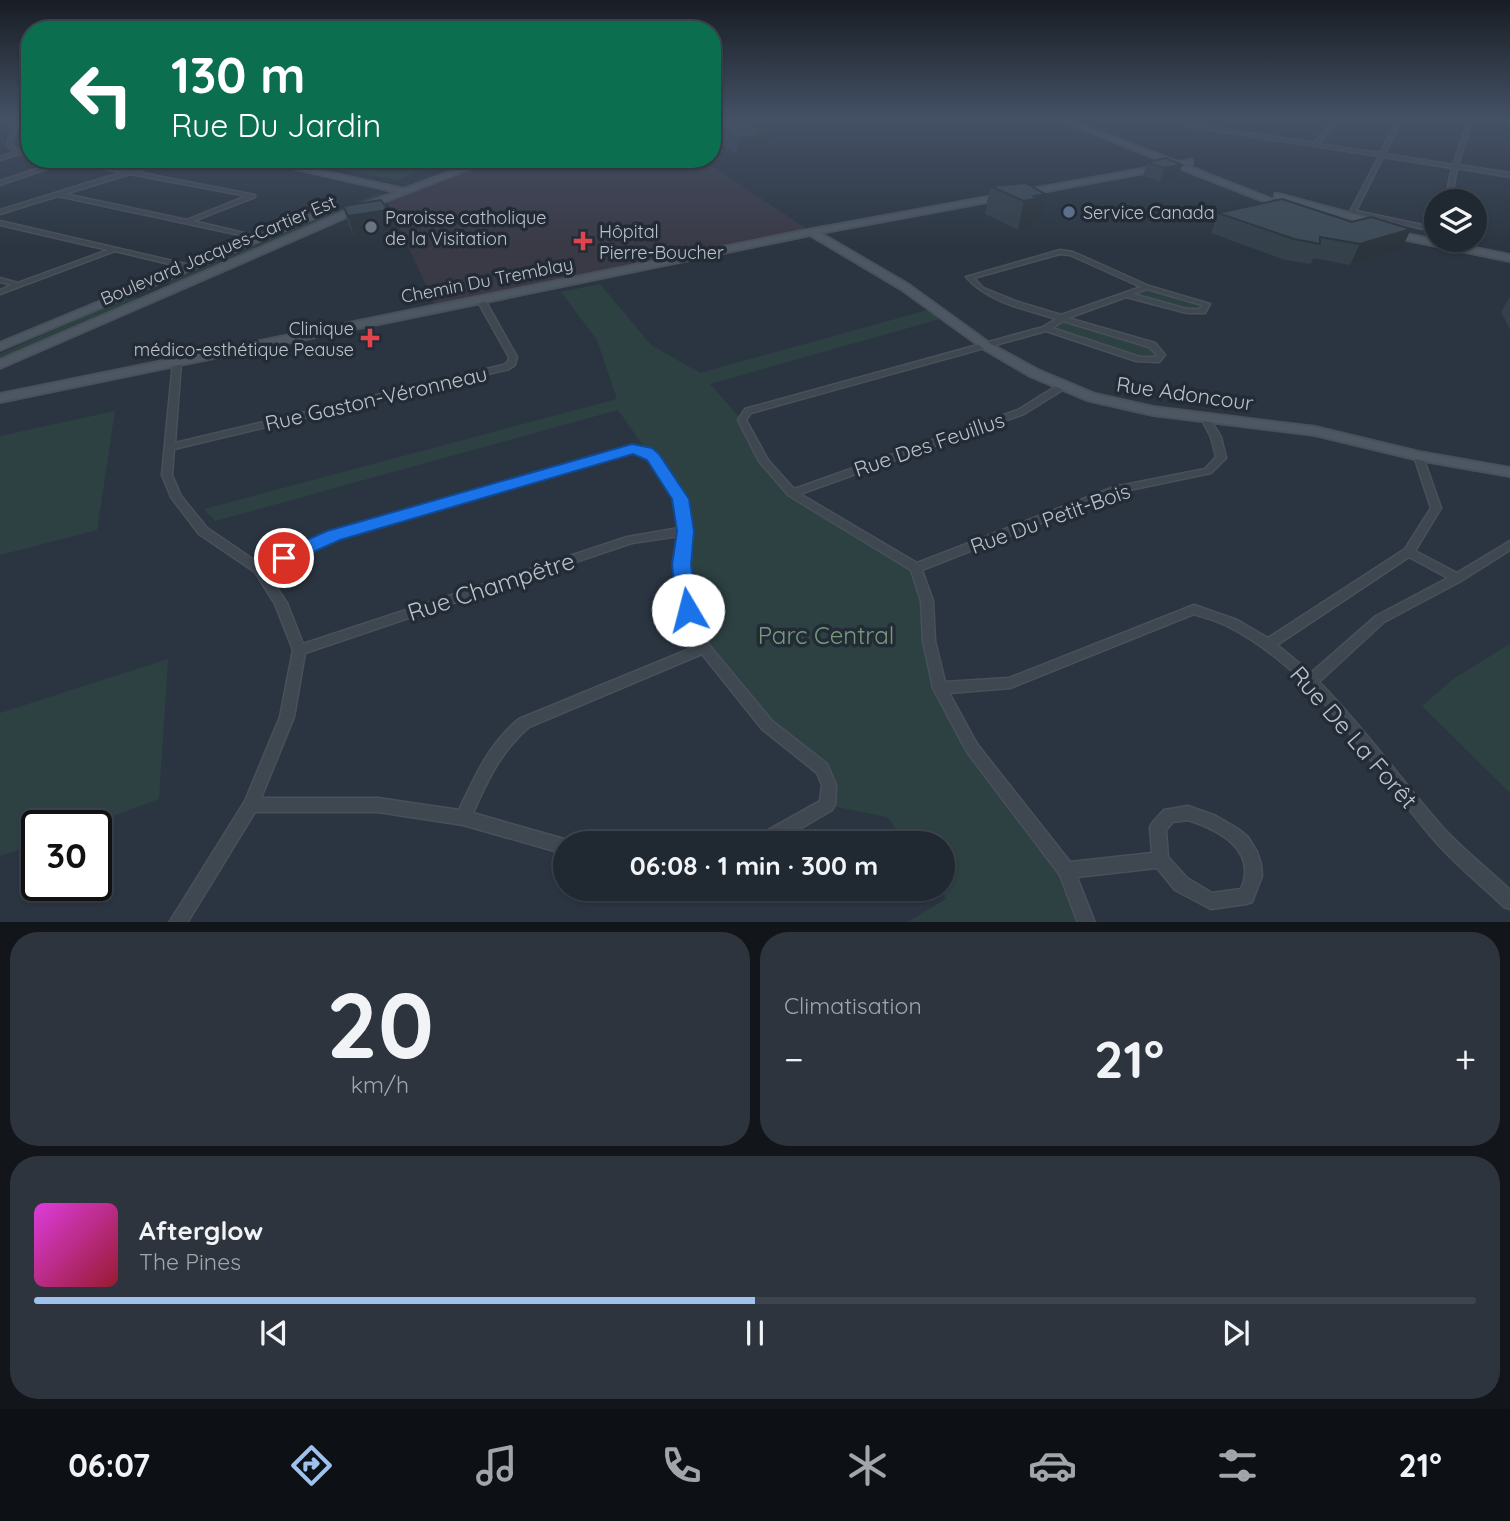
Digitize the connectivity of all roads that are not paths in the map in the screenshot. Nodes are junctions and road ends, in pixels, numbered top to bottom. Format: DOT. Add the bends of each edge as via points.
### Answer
graph roads {
  1 [pos="1168,162"];
  2 [pos="1189,162"];
  3 [pos="1377,162"];
  4 [pos="1424,162"];
  5 [pos="1457,162"];
  6 [pos="1175,165"];
  7 [pos="1455,167"];
  8 [pos="44,168"];
  9 [pos="102,168"];
  10 [pos="143,168"];
  11 [pos="298,168"];
  12 [pos="325,168"];
  13 [pos="440,168"];
  14 [pos="462,168"];
  15 [pos="432,171"];
  16 [pos="130,172"];
  17 [pos="1510,175"];
  18 [pos="0,183"];
  19 [pos="405,185"];
  20 [pos="386,187"];
  21 [pos="1450,189"];
  22 [pos="58,194"];
  23 [pos="0,212"];
  24 [pos="189,221"];
  25 [pos="0,223"];
  26 [pos="1424,227"];
  27 [pos="813,233"];
  28 [pos="1424,233"];
  29 [pos="263,238"];
  30 [pos="1487,245"];
  31 [pos="1510,249"];
  32 [pos="113,250"];
  33 [pos="1510,258"];
  34 [pos="190,267"];
  35 [pos="0,280"];
  36 [pos="18,285"];
  37 [pos="1147,287"];
  38 [pos="0,292"];
  39 [pos="1128,295"];
  40 [pos="481,300"];
  41 [pos="1063,317"];
  42 [pos="1046,329"];
  43 [pos="0,347"];
  44 [pos="988,347"];
  45 [pos="177,362"];
  46 [pos="0,364"];
  47 [pos="1061,387"];
  48 [pos="0,398"];
  49 [pos="1205,418"];
  50 [pos="169,447"];
  51 [pos="1419,456"];
  52 [pos="1510,472"];
  53 [pos="792,493"];
  54 [pos="685,531"];
  55 [pos="1510,545"];
  56 [pos="1409,552"];
  57 [pos="915,568"];
  58 [pos="259,569"];
  59 [pos="1457,578"];
  60 [pos="1269,644"];
  61 [pos="704,648"];
  62 [pos="299,650"];
  63 [pos="1311,681"];
  64 [pos="940,688"];
  65 [pos="251,805"];
  66 [pos="463,818"];
  67 [pos="781,831"];
  68 [pos="553,843"];
  69 [pos="1160,860"];
  70 [pos="1066,870"];
  71 [pos="1510,901"];
  72 [pos="177,922"];
  73 [pos="1087,922"];
  1 -- 6 [label="street"];
  2 -- 6 [label="street, Chemin Du Tremblay"];
  2 -- 28 [label="street" via="1305,205"];
  3 -- 26 [label="street" via="1353,212"];
  4 -- 7 [label="street"];
  5 -- 7 [label="street"];
  6 -- 27 [label="street, Chemin Du Tremblay"];
  6 -- 33 [label="street" via="1329,220"];
  7 -- 17 [label="street"];
  7 -- 21 [label="street"];
  8 -- 18 [label="street"];
  9 -- 16 [label="street"];
  10 -- 16 [label="street"];
  11 -- 20 [label="street"];
  12 -- 19 [label="street"];
  13 -- 15 [label="street"];
  14 -- 19 [label="street, Boulevard Jacques-Cartier Est"];
  16 -- 22 [label="street"];
  16 -- 24 [label="street" via="253,196"];
  19 -- 20 [label="street"];
  19 -- 46 [label="street, Boulevard Jacques-Cartier Est"];
  20 -- 29 [label="street, Boulevard Jacques-Cartier Est"];
  22 -- 23 [label="street"];
  22 -- 24 [label="street"];
  24 -- 29 [label="street"];
  25 -- 32 [label="street"];
  27 -- 40 [label="street, Chemin Du Tremblay"];
  27 -- 44 [label="street, Rue Adoncour" via="905,287"];
  29 -- 34 [label="street, Boulevard Jacques-Cartier Est"];
  30 -- 31 [label="street"];
  32 -- 34 [label="street"];
  32 -- 36 [label="street"];
  34 -- 43 [label="street, Boulevard Jacques-Cartier Est"];
  35 -- 36 [label="street"];
  36 -- 38 [label="street"];
  37 -- 39 [label="street"];
  37 -- 39 [label="street" via="1206,304 1202,311 1187,311"];
  37 -- 41 [label="street" via="1060,252 969,277 997,297"];
  39 -- 41 [label="street"];
  40 -- 45 [label="street, Chemin Du Tremblay"];
  40 -- 50 [label="street, Rue Gaston-Véronneau" via="513,357 506,367"];
  41 -- 42 [label="street"];
  41 -- 42 [label="street" via="1152,345 1161,355 1156,360 1139,359"];
  42 -- 44 [label="street"];
  44 -- 47 [label="street, Rue Adoncour"];
  44 -- 53 [label="street" via="748,411 742,420 764,461"];
  45 -- 48 [label="street, Chemin Du Tremblay"];
  45 -- 50 [label="street"];
  47 -- 49 [label="street, Rue Adoncour" via="1122,405"];
  47 -- 53 [label="street, Rue Des Feuillus" via="1021,412"];
  49 -- 51 [label="street, Rue Adoncour" via="1315,431"];
  49 -- 57 [label="street, Rue Du Petit-Bois" via="1221,458 1208,471 1118,489"];
  50 -- 58 [label="street" via="167,475 188,515 203,531"];
  51 -- 52 [label="street, Rue Adoncour"];
  51 -- 56 [label="street" via="1436,508"];
  53 -- 57 [label="street"];
  54 -- 58 [label="street" via="681,499 653,457 632,449 334,535"];
  54 -- 61 [label="street" via="682,565 688,610"];
  54 -- 62 [label="street, Rue Champêtre" via="631,540"];
  55 -- 59 [label="street"];
  56 -- 59 [label="street"];
  56 -- 60 [label="street"];
  57 -- 64 [label="street" via="927,601 929,641"];
  58 -- 62 [label="street" via="281,603"];
  59 -- 63 [label="street" via="1380,619"];
  60 -- 63 [label="street, Rue De La Forêt"];
  60 -- 64 [label="street, Rue De La Forêt" via="1216,614 1194,609 1010,683"];
  61 -- 66 [label="street" via="524,723 506,736 491,758"];
  61 -- 67 [label="street" via="767,725 822,769 829,785 827,805"];
  62 -- 65 [label="street" via="287,717"];
  63 -- 71 [label="street, Rue De La Forêt" via="1442,837"];
  64 -- 70 [label="street" via="972,748"];
  65 -- 66 [label="street" via="378,805"];
  65 -- 72 [label="street"];
  66 -- 68 [label="street"];
  69 -- 69 [label="street" via="1181,884 1211,901 1246,896 1254,876 1251,855 1232,834 1211,819 1188,813 1169,815 1158,827"];
  69 -- 70 [label="street"];
  70 -- 73 [label="street"];
}
